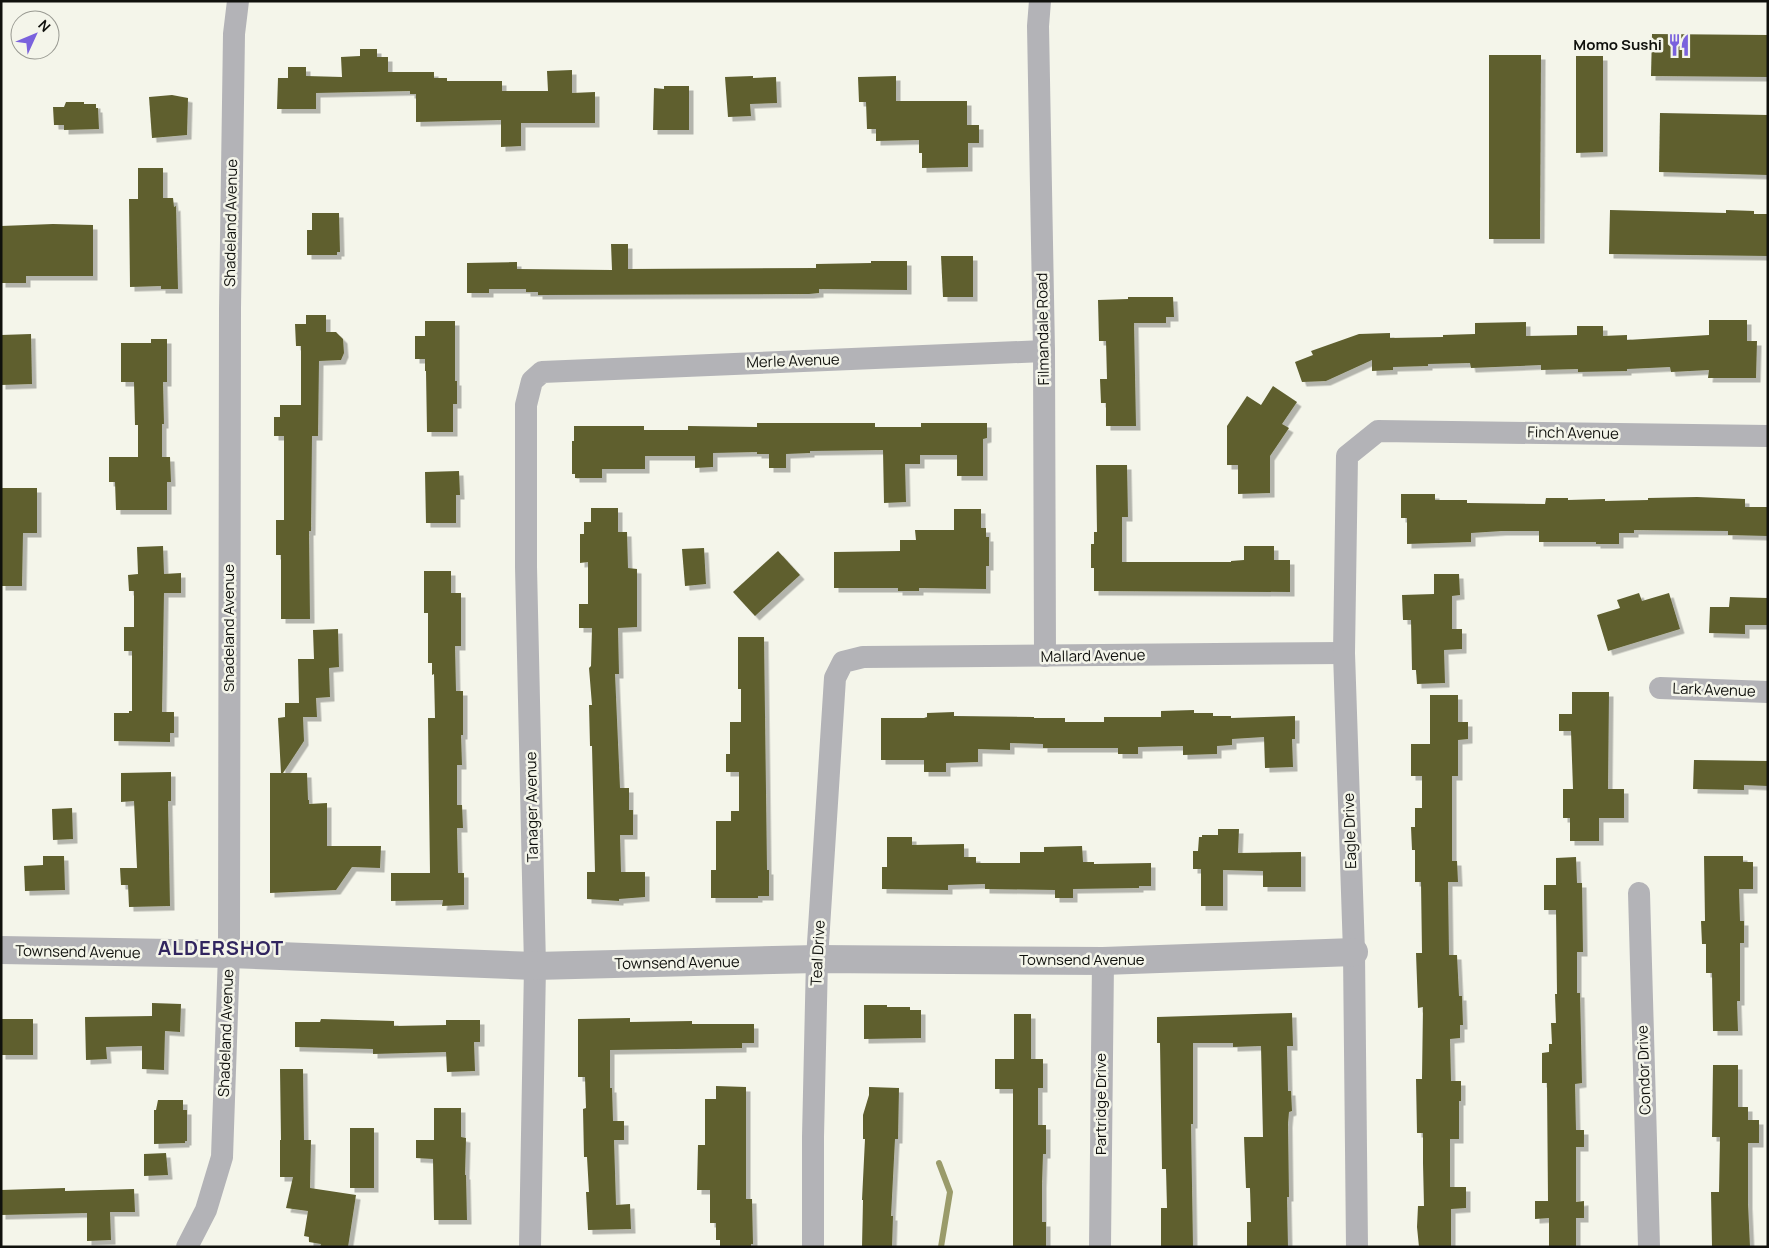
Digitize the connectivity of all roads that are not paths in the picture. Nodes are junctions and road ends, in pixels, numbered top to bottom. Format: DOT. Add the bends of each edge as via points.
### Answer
graph roads {
  1 [pos="238,1"];
  2 [pos="1040,1"];
  3 [pos="1044,351"];
  4 [pos="542,372"];
  5 [pos="1378,431"];
  6 [pos="1768,436"];
  7 [pos="1344,653"];
  8 [pos="1045,656"];
  9 [pos="843,662"];
  10 [pos="1660,688"];
  11 [pos="1768,692"];
  12 [pos="1639,893"];
  13 [pos="1,950"];
  14 [pos="1354,952"];
  15 [pos="229,954"];
  16 [pos="817,959"];
  17 [pos="1102,961"];
  18 [pos="535,966"];
  19 [pos="186,1247"];
  20 [pos="530,1247"];
  21 [pos="813,1247"];
  22 [pos="1100,1247"];
  23 [pos="1356,1247"];
  24 [pos="1649,1247"];
  1 -- 15 [label="street, Shadeland Avenue" via="234,34 230,309"];
  2 -- 3 [label="street, Filmandale Road"];
  3 -- 4 [label="street, Merle Avenue"];
  3 -- 8 [label="street, Filmandale Road"];
  4 -- 18 [label="street, Tanager Avenue" via="532,381 526,406 526,577"];
  5 -- 6 [label="street, Finch Avenue"];
  5 -- 7 [label="street, Eagle Drive" via="1348,456"];
  7 -- 8 [label="street, Mallard Avenue"];
  7 -- 14 [label="street, Eagle Drive"];
  8 -- 9 [label="street, Mallard Avenue" via="864,657"];
  9 -- 16 [label="street, Teal Drive" via="835,678"];
  10 -- 11 [label="street, Lark Avenue"];
  12 -- 24 [label="street, Condor Drive"];
  13 -- 15 [label="street, Townsend Avenue"];
  14 -- 17 [label="street, Townsend Avenue"];
  14 -- 23 [label="street, Eagle Drive"];
  15 -- 18 [label="street, Townsend Avenue"];
  15 -- 19 [label="street, Shadeland Avenue" via="222,1157 206,1210"];
  16 -- 17 [label="street, Townsend Avenue"];
  16 -- 18 [label="street, Townsend Avenue"];
  16 -- 21 [label="street, Teal Drive" via="812,1138"];
  17 -- 22 [label="street, Partridge Drive"];
  18 -- 20 [label="street, Tanager Avenue"];
}
